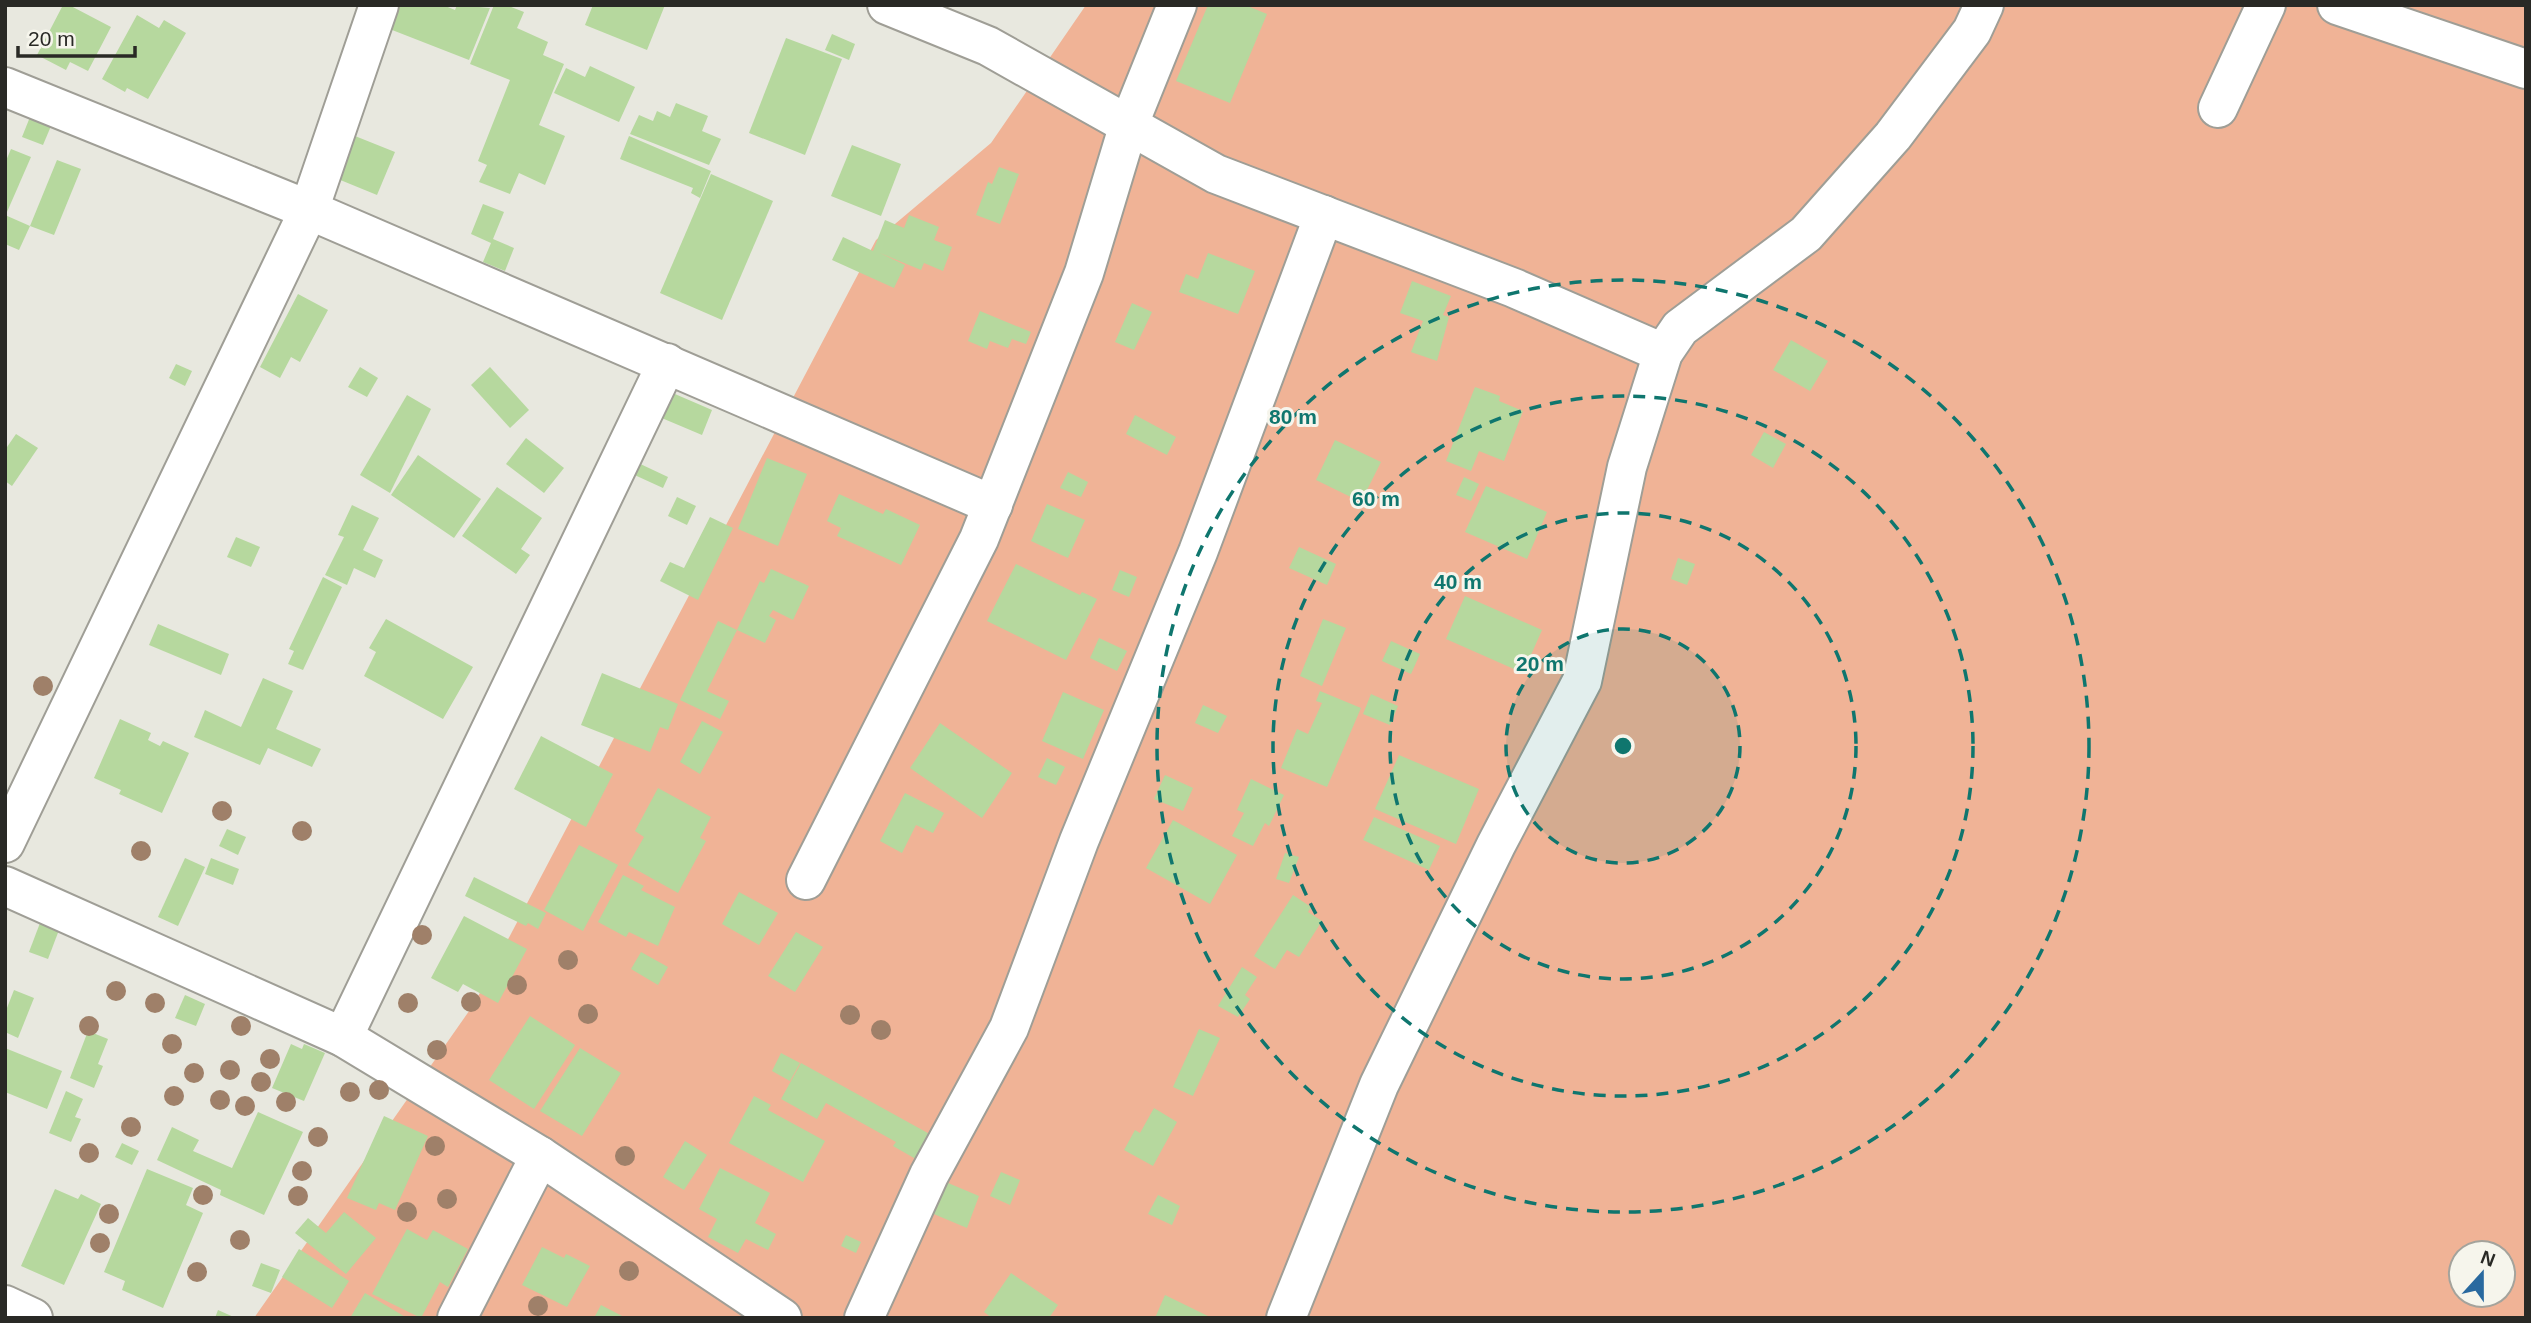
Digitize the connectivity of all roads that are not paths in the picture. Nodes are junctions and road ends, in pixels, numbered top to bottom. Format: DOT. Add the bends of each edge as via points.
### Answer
graph roads {
  1 [pos="379,5"];
  2 [pos="887,5"];
  3 [pos="1177,5"];
  4 [pos="1984,5"];
  5 [pos="2266,5"];
  6 [pos="2337,5"];
  7 [pos="2526,69"];
  8 [pos="5,87"];
  9 [pos="2218,108"];
  10 [pos="1129,124"];
  11 [pos="309,210"];
  12 [pos="1324,215"];
  13 [pos="1663,353"];
  14 [pos="667,363"];
  15 [pos="993,505"];
  16 [pos="5,842"];
  17 [pos="806,880"];
  18 [pos="5,886"];
  19 [pos="344,1037"];
  20 [pos="540,1156"];
  21 [pos="5,1305"];
  22 [pos="33,1318"];
  23 [pos="457,1318"];
  24 [pos="782,1318"];
  25 [pos="864,1318"];
  26 [pos="1286,1318"];
  1 -- 11 [label="street"];
  2 -- 10 [label="street" via="988,46"];
  3 -- 10 [label="street"];
  4 -- 13 [label="street" via="1972,32 1893,136 1806,234 1680,328"];
  5 -- 9 [label="street"];
  6 -- 7 [label="street"];
  8 -- 11 [label="street"];
  10 -- 12 [label="street" via="1216,174"];
  10 -- 15 [label="street" via="1084,273"];
  11 -- 14 [label="street"];
  11 -- 16 [label="street"];
  12 -- 13 [label="street" via="1514,288"];
  12 -- 25 [label="street" via="1203,539 1079,841 1009,1028 929,1175"];
  13 -- 26 [label="street" via="1627,467 1582,681 1379,1085"];
  14 -- 15 [label="street"];
  14 -- 19 [label="street"];
  15 -- 17 [label="street"];
  18 -- 19 [label="street"];
  19 -- 20 [label="street"];
  20 -- 23 [label="street"];
  20 -- 24 [label="street"];
  21 -- 22 [label="street"];
}
